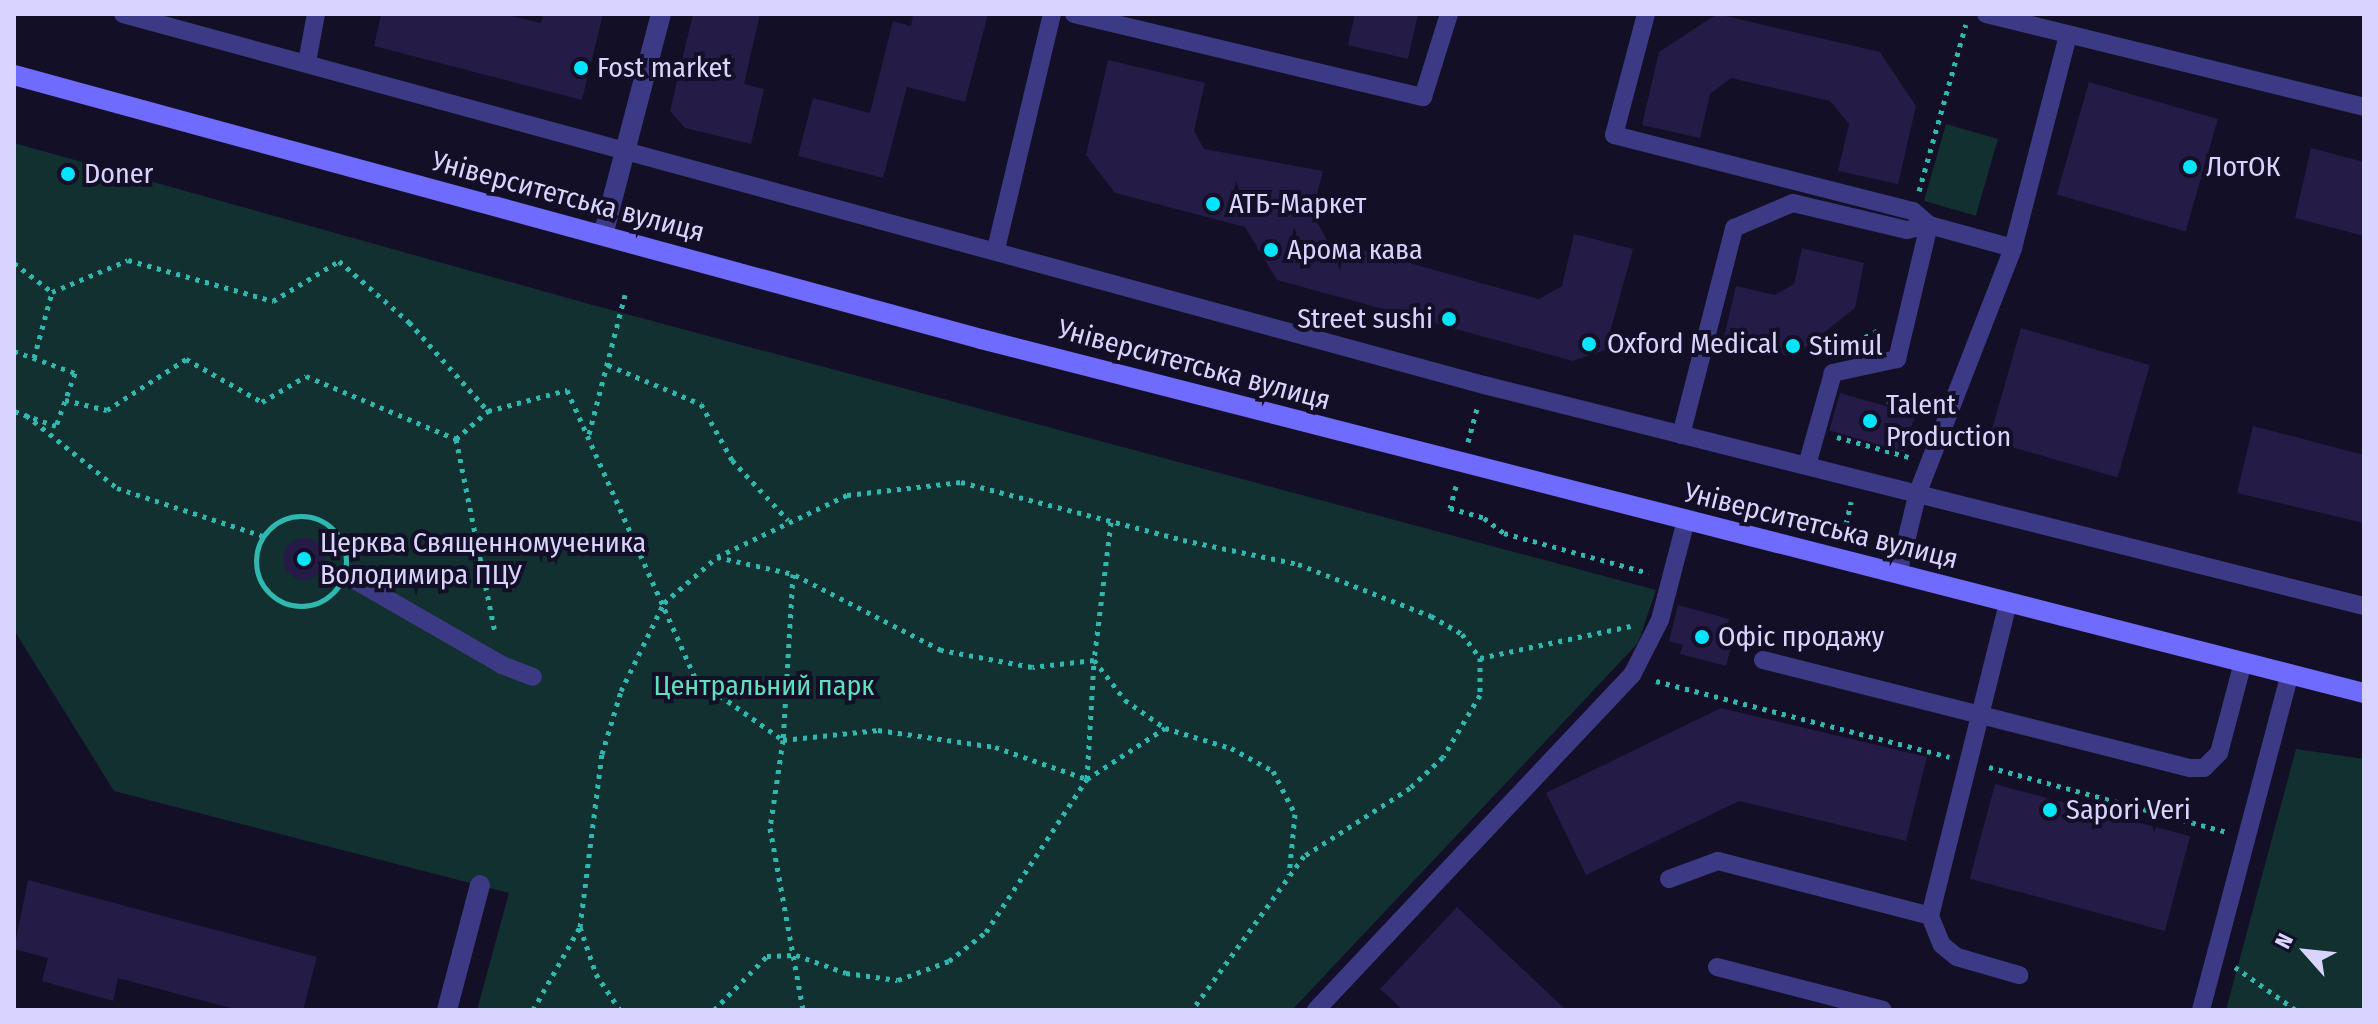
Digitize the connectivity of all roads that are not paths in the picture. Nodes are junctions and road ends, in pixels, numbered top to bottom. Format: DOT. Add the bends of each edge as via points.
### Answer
graph roads {
  1 [pos="123,14"];
  2 [pos="316,14"];
  3 [pos="661,14"];
  4 [pos="1052,14"];
  5 [pos="1074,14"];
  6 [pos="1449,14"];
  7 [pos="1646,14"];
  8 [pos="1993,20"];
  9 [pos="2038,21"];
  10 [pos="2068,36"];
  11 [pos="307,62"];
  12 [pos="14,75"];
  13 [pos="2364,107"];
  14 [pos="626,147"];
  15 [pos="1929,225"];
  16 [pos="603,235"];
  17 [pos="2013,248"];
  18 [pos="996,249"];
  19 [pos="1681,435"];
  20 [pos="1807,465"];
  21 [pos="1918,492"];
  22 [pos="1686,520"];
  23 [pos="344,574"];
  24 [pos="1898,574"];
  25 [pos="2008,602"];
  26 [pos="2364,606"];
  27 [pos="1763,660"];
  28 [pos="2243,662"];
  29 [pos="2290,674"];
  30 [pos="533,677"];
  31 [pos="2364,693"];
  32 [pos="1981,714"];
  33 [pos="1669,879"];
  34 [pos="480,885"];
  35 [pos="1930,916"];
  36 [pos="1717,967"];
  37 [pos="2019,975"];
  38 [pos="447,1010"];
  39 [pos="1316,1010"];
  40 [pos="1883,1010"];
  41 [pos="2201,1010"];
  1 -- 11 [label="lane"];
  2 -- 11 [label="lane"];
  3 -- 14 [label="street"];
  4 -- 18 [label="lane"];
  5 -- 6 [label="lane" via="1423,97"];
  7 -- 15 [label="lane" via="1614,135 1913,211"];
  8 -- 9 [label="lane"];
  9 -- 10 [label="lane"];
  10 -- 13 [label="lane"];
  10 -- 17 [label="lane"];
  11 -- 14 [label="lane"];
  12 -- 16 [label="main road, Університетська вулиця"];
  14 -- 16 [label="street"];
  14 -- 18 [label="lane"];
  15 -- 17 [label="lane"];
  15 -- 19 [label="lane" via="1907,230 1793,203 1734,228"];
  15 -- 20 [label="lane" via="1897,359 1833,373"];
  16 -- 22 [label="main road, Університетська вулиця"];
  17 -- 21 [label="lane"];
  18 -- 19 [label="lane"];
  19 -- 20 [label="lane"];
  20 -- 21 [label="lane"];
  21 -- 24 [label="lane"];
  21 -- 26 [label="lane"];
  22 -- 24 [label="main road, Університетська вулиця"];
  22 -- 39 [label="lane" via="1660,620 1632,675"];
  23 -- 30 [label="lane" via="502,665"];
  24 -- 25 [label="main road, Університетська вулиця"];
  25 -- 28 [label="main road, Університетська вулиця"];
  25 -- 32 [label="lane"];
  27 -- 32 [label="lane"];
  28 -- 29 [label="main road, Університетська вулиця"];
  28 -- 32 [label="lane" via="2219,753 2204,768"];
  29 -- 31 [label="main road, Університетська вулиця"];
  29 -- 41 [label="lane"];
  32 -- 35 [label="lane"];
  33 -- 35 [label="lane" via="1718,861"];
  34 -- 38 [label="street"];
  35 -- 37 [label="lane" via="1942,945 1957,957"];
  36 -- 40 [label="lane"];
}
